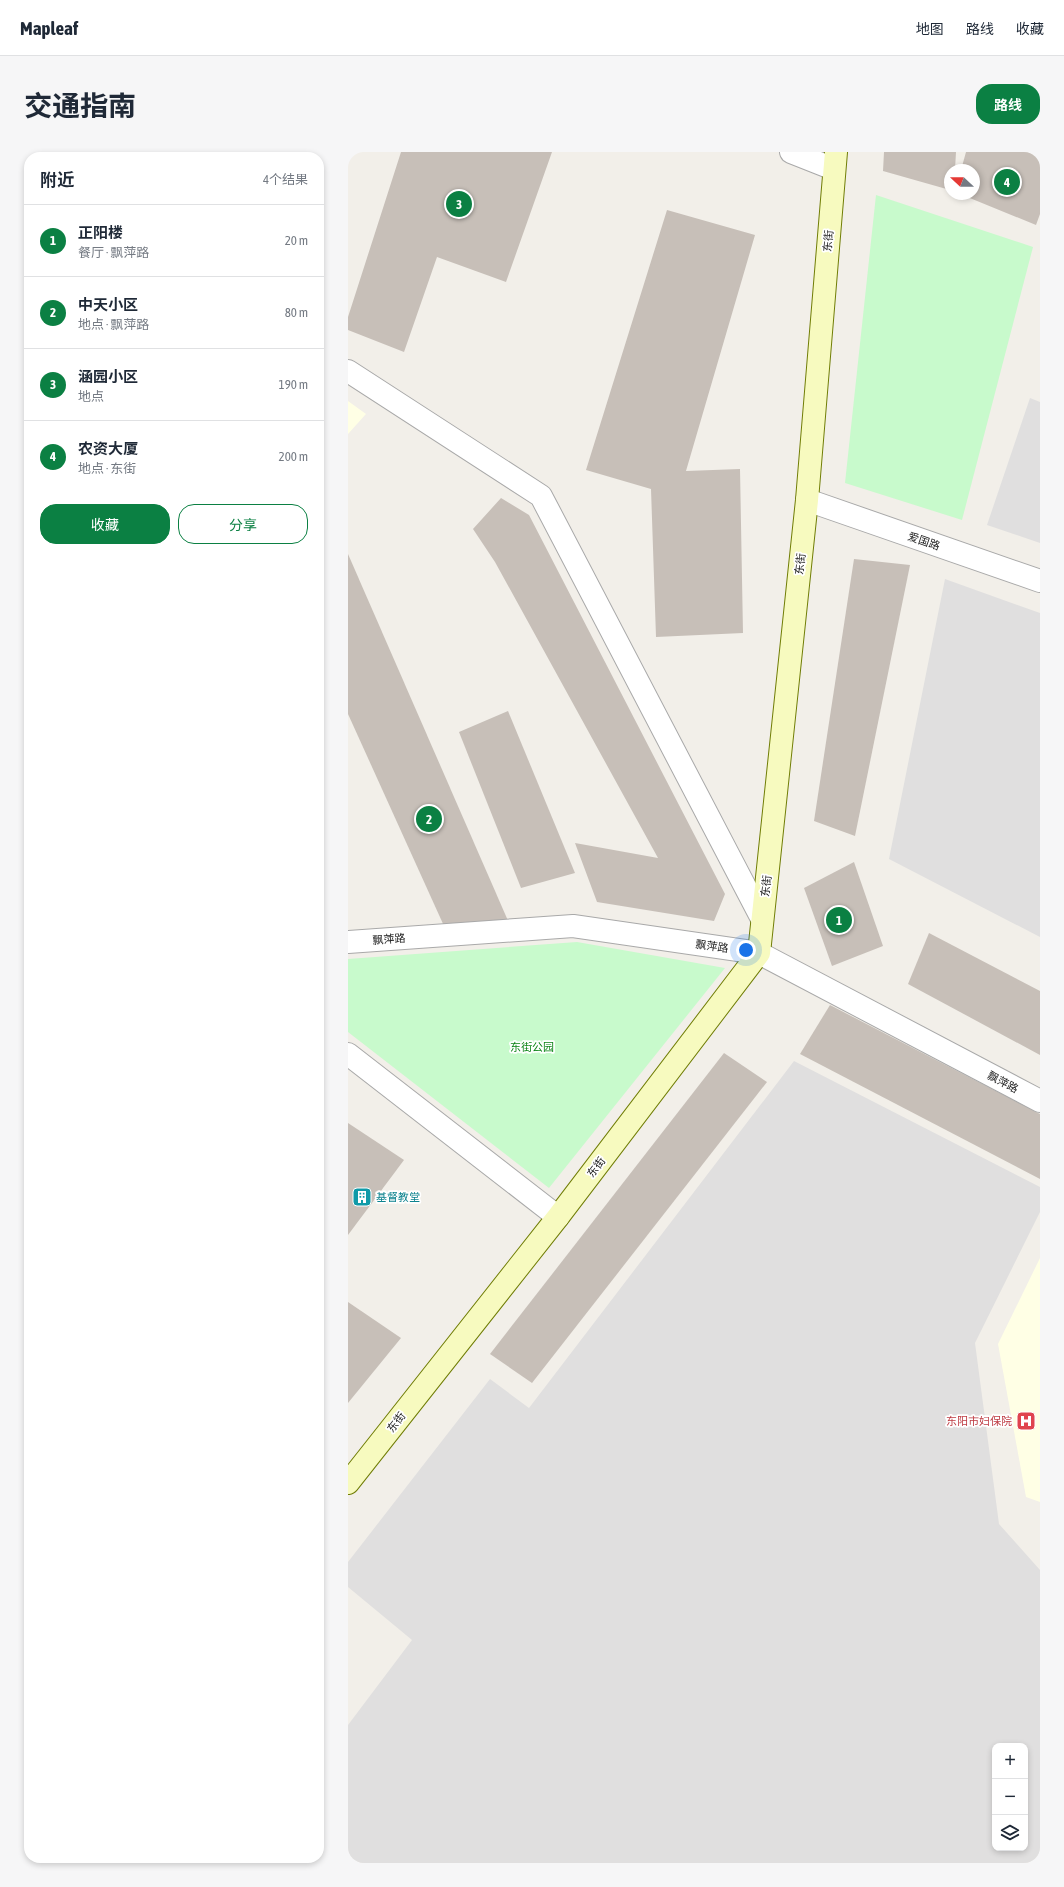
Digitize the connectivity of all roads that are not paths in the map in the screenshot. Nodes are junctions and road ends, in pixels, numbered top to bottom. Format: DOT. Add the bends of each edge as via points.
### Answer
graph roads {
  1 [pos="791,152"];
  2 [pos="835,161"];
  3 [pos="348,371"];
  4 [pos="807,500"];
  5 [pos="1040,581"];
  6 [pos="762,919"];
  7 [pos="348,942"];
  8 [pos="759,953"];
  9 [pos="348,1054"];
  10 [pos="1040,1101"];
  11 [pos="558,1217"];
  12 [pos="348,1483"];
  1 -- 2 [label="street"];
  2 -- 4 [label="street, 东街"];
  3 -- 6 [label="street" via="541,496"];
  4 -- 5 [label="street, 爱国路"];
  4 -- 6 [label="street, 东街"];
  6 -- 8 [label="street, 东街"];
  7 -- 8 [label="street, 飘萍路" via="574,926"];
  8 -- 10 [label="street, 飘萍路"];
  8 -- 11 [label="street, 东街"];
  9 -- 11 [label="street"];
  11 -- 12 [label="street, 东街"];
}
